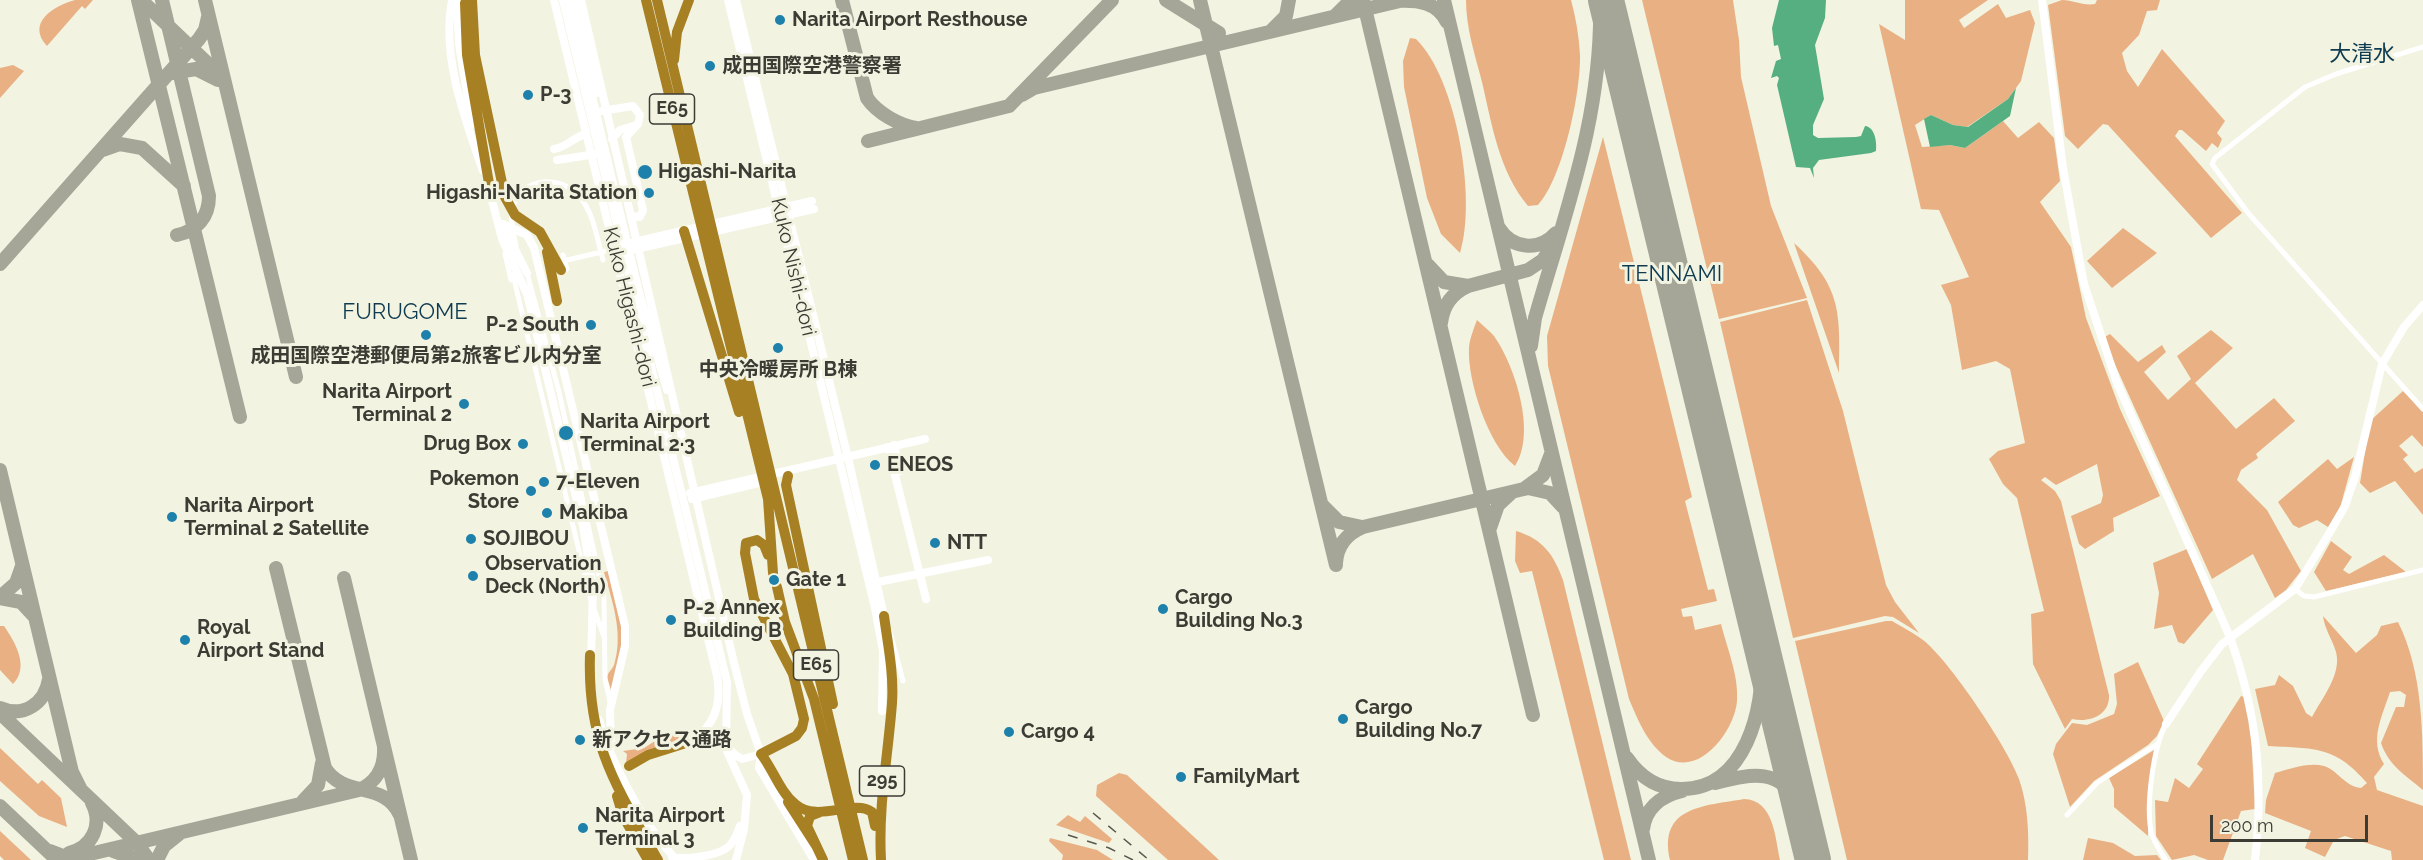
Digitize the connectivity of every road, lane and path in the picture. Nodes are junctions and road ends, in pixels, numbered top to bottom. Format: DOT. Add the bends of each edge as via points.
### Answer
graph roads {
  1 [pos="452,0"];
  2 [pos="457,0"];
  3 [pos="466,0"];
  4 [pos="471,0"];
  5 [pos="554,0"];
  6 [pos="563,0"];
  7 [pos="569,0"];
  8 [pos="575,0"];
  9 [pos="581,0"];
  10 [pos="646,0"];
  11 [pos="689,0"];
  12 [pos="698,0"];
  13 [pos="728,0"];
  14 [pos="736,0"];
  15 [pos="2042,0"];
  16 [pos="657,2"];
  17 [pos="2423,47"];
  18 [pos="675,53"];
  19 [pos="678,93"];
  20 [pos="602,111"];
  21 [pos="636,125"];
  22 [pos="586,134"];
  23 [pos="491,140"];
  24 [pos="598,148"];
  25 [pos="554,149"];
  26 [pos="592,156"];
  27 [pos="557,160"];
  28 [pos="493,196"];
  29 [pos="813,205"];
  30 [pos="785,212"];
  31 [pos="703,217"];
  32 [pos="502,224"];
  33 [pos="684,235"];
  34 [pos="502,239"];
  35 [pos="545,240"];
  36 [pos="710,244"];
  37 [pos="620,249"];
  38 [pos="603,260"];
  39 [pos="564,270"];
  40 [pos="527,273"];
  41 [pos="513,276"];
  42 [pos="527,294"];
  43 [pos="557,301"];
  44 [pos="2423,305"];
  45 [pos="661,359"];
  46 [pos="2382,364"];
  47 [pos="2423,409"];
  48 [pos="750,434"];
  49 [pos="925,441"];
  50 [pos="891,448"];
  51 [pos="844,460"];
  52 [pos="764,465"];
  53 [pos="788,476"];
  54 [pos="771,493"];
  55 [pos="681,499"];
  56 [pos="988,560"];
  57 [pos="2423,570"];
  58 [pos="922,573"];
  59 [pos="873,583"];
  60 [pos="777,587"];
  61 [pos="2295,589"];
  62 [pos="926,599"];
  63 [pos="592,604"];
  64 [pos="884,616"];
  65 [pos="2230,637"];
  66 [pos="606,640"];
  67 [pos="590,656"];
  68 [pos="903,681"];
  69 [pos="610,710"];
  70 [pos="882,711"];
  71 [pos="2166,724"];
  72 [pos="726,741"];
  73 [pos="686,742"];
  74 [pos="2157,744"];
  75 [pos="761,754"];
  76 [pos="629,766"];
  77 [pos="617,796"];
  78 [pos="820,812"];
  79 [pos="745,814"];
  80 [pos="2067,816"];
  81 [pos="648,829"];
  82 [pos="858,838"];
  83 [pos="817,847"];
  84 [pos="648,860"];
  85 [pos="659,860"];
  86 [pos="677,860"];
  87 [pos="736,860"];
  88 [pos="814,860"];
  89 [pos="823,860"];
  90 [pos="853,860"];
  91 [pos="863,860"];
  92 [pos="880,860"];
  93 [pos="2166,860"];
  94 [pos="2255,860"];
  1 -- 28 [label="street" via="452,49 460,97"];
  2 -- 28 [label="street" via="459,44 471,118"];
  3 -- 28 [label="highway" via="464,35"];
  4 -- 23 [label="highway" via="472,33"];
  5 -- 22 [label="street, Kuko Higashi-dori"];
  6 -- 24 [label="street, Kuko Higashi-dori"];
  7 -- 45 [label="street"];
  8 -- 20 [label="street"];
  9 -- 45 [label="street"];
  10 -- 31 [label="highway, E65"];
  11 -- 18 [label="highway" via="679,22"];
  12 -- 18 [label="highway" via="683,24"];
  13 -- 30 [label="street, Kuko Nishi-dori"];
  14 -- 30 [label="street, Kuko Nishi-dori"];
  15 -- 65 [label="street" via="2063,168 2084,284 2117,383"];
  16 -- 19 [label="highway"];
  17 -- 46 [label="street" via="2305,87 2212,164 2249,214"];
  18 -- 19 [label="highway"];
  19 -- 31 [label="highway, E65"];
  20 -- 21 [label="street" via="633,106 640,116"];
  20 -- 45 [label="street"];
  21 -- 21 [label="street" via="626,137 643,210 642,216 636,218 628,210 612,141 620,130"];
  22 -- 25 [label="street" via="576,136 568,146"];
  22 -- 26 [label="street, Kuko Higashi-dori"];
  23 -- 28 [label="highway"];
  23 -- 35 [label="highway" via="509,208"];
  24 -- 26 [label="street"];
  24 -- 37 [label="street, Kuko Higashi-dori"];
  26 -- 27 [label="street"];
  26 -- 37 [label="street, Kuko Higashi-dori"];
  28 -- 32 [label="street"];
  28 -- 34 [label="street"];
  29 -- 30 [label="street"];
  30 -- 33 [label="street"];
  30 -- 51 [label="street, Kuko Nishi-dori"];
  31 -- 36 [label="highway, E65"];
  32 -- 40 [label="street"];
  32 -- 41 [label="street"];
  32 -- 69 [label="street" via="527,235 534,248 621,612 626,646"];
  33 -- 37 [label="street"];
  33 -- 48 [label="highway" via="736,404"];
  34 -- 42 [label="street"];
  34 -- 63 [label="street" via="579,570"];
  35 -- 39 [label="highway"];
  35 -- 43 [label="highway"];
  36 -- 48 [label="highway, E65"];
  36 -- 52 [label="highway, E65"];
  37 -- 39 [label="street" via="565,257"];
  37 -- 55 [label="street, Kuko Higashi-dori"];
  38 -- 42 [label="street" via="592,222 579,196 557,183 532,185 520,193 512,212"];
  40 -- 66 [label="street" via="559,392 604,598"];
  41 -- 66 [label="street" via="587,590"];
  42 -- 63 [label="street" via="583,526"];
  44 -- 46 [label="street" via="2404,327"];
  45 -- 75 [label="street" via="747,714"];
  46 -- 47 [label="street"];
  46 -- 61 [label="street" via="2345,506"];
  48 -- 52 [label="highway, E65"];
  49 -- 50 [label="street"];
  50 -- 51 [label="street"];
  50 -- 58 [label="street"];
  51 -- 53 [label="street"];
  51 -- 55 [label="street"];
  51 -- 59 [label="street, Kuko Nishi-dori"];
  52 -- 54 [label="highway, E65"];
  53 -- 55 [label="street"];
  53 -- 82 [label="highway" via="786,485 848,773"];
  54 -- 75 [label="highway, E65" via="773,569 760,542 753,539 746,543 745,553 756,605 793,674 804,719 796,736"];
  54 -- 82 [label="highway, E65"];
  55 -- 72 [label="street, Kuko Higashi-dori" via="727,682"];
  55 -- 73 [label="street, Kuko Higashi-dori" via="719,690 718,708 711,723 701,735"];
  56 -- 58 [label="street"];
  57 -- 61 [label="street" via="2314,597"];
  58 -- 59 [label="street"];
  58 -- 62 [label="street"];
  59 -- 64 [label="street, Kuko Nishi-dori"];
  59 -- 70 [label="street, Kuko Nishi-dori" via="883,651"];
  60 -- 90 [label="highway, E65" via="785,622 814,699"];
  61 -- 65 [label="street"];
  63 -- 67 [label="street"];
  64 -- 68 [label="street" via="896,646"];
  64 -- 92 [label="highway, 295" via="892,703 880,806"];
  65 -- 71 [label="street" via="2201,671"];
  65 -- 94 [label="street" via="2245,680 2258,752"];
  66 -- 69 [label="street" via="605,679"];
  67 -- 85 [label="highway" via="590,700 596,732 611,774"];
  67 -- 86 [label="street" via="596,704 610,747 627,785"];
  69 -- 81 [label="street" via="614,764"];
  71 -- 74 [label="street"];
  72 -- 73 [label="street" via="716,737"];
  72 -- 75 [label="street" via="741,759"];
  72 -- 79 [label="street" via="730,759 745,786"];
  73 -- 76 [label="highway"];
  74 -- 80 [label="street" via="2097,783"];
  74 -- 93 [label="street" via="2151,827 2154,841"];
  75 -- 78 [label="highway, 295" via="792,802 803,810"];
  75 -- 83 [label="highway"];
  75 -- 88 [label="street" via="762,776"];
  77 -- 84 [label="highway" via="623,816"];
  78 -- 83 [label="highway" via="807,822"];
  78 -- 92 [label="highway, 295" via="869,810"];
  79 -- 81 [label="street" via="727,848 685,859 668,855"];
  79 -- 87 [label="street"];
  81 -- 85 [label="highway"];
  82 -- 91 [label="highway, E65"];
  83 -- 89 [label="highway"];
}
